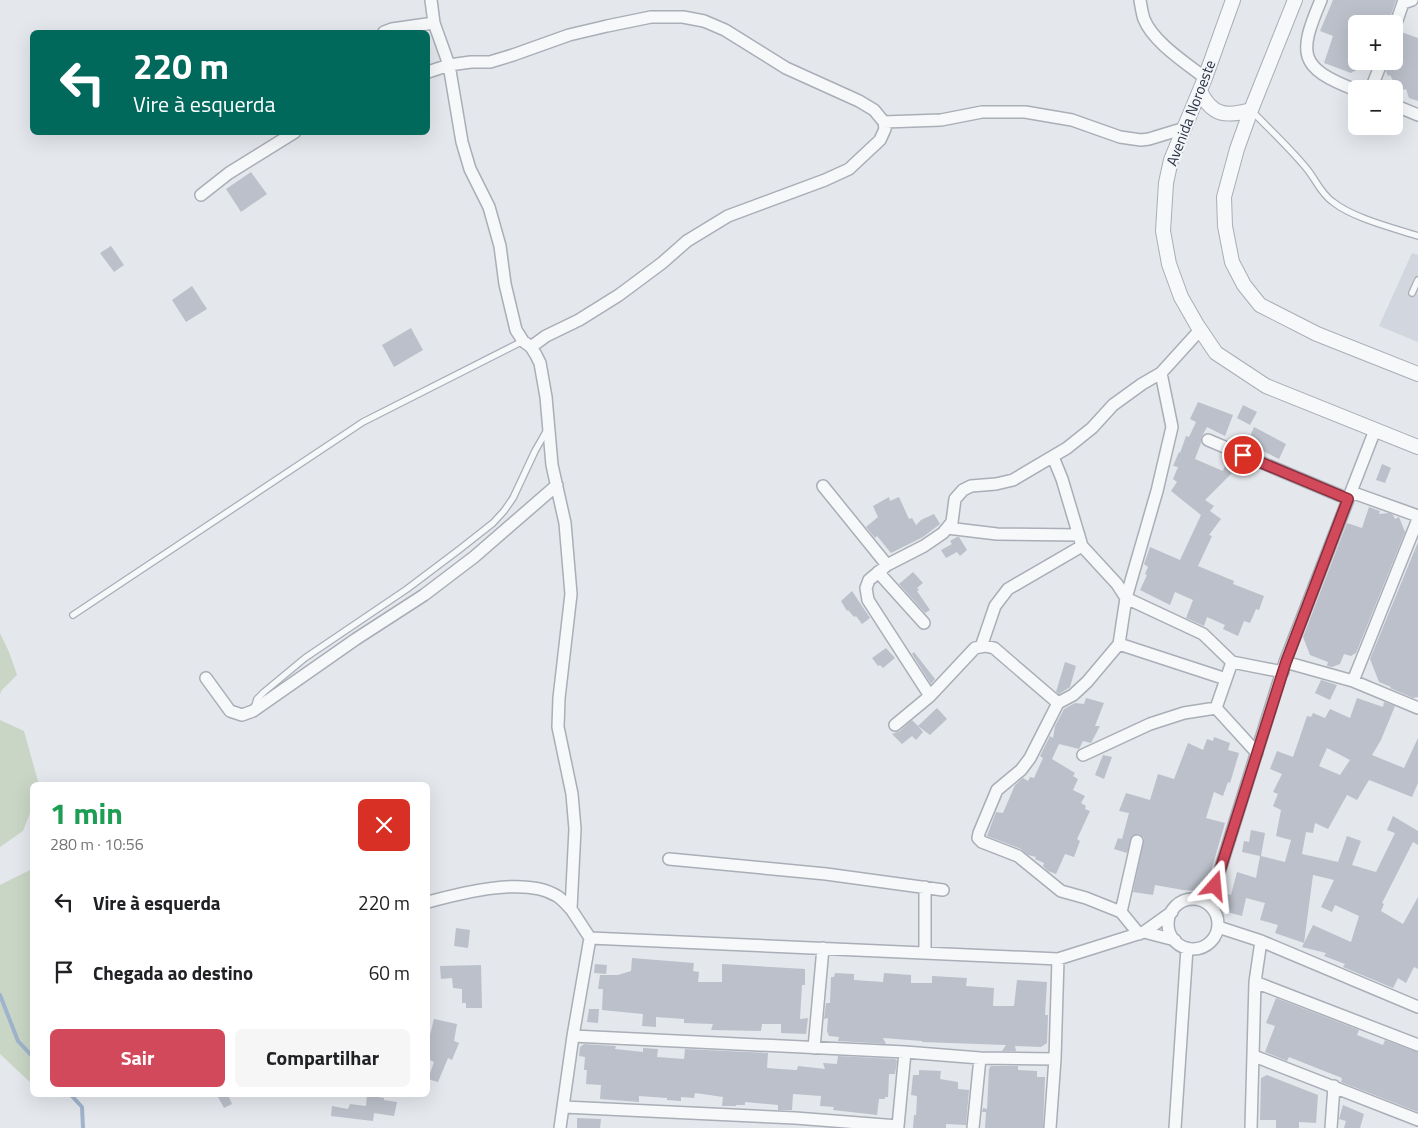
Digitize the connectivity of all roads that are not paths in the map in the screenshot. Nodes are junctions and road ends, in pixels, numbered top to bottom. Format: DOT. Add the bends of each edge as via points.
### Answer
graph roads {
  1 [pos="431,0"];
  2 [pos="1140,0"];
  3 [pos="1233,0"];
  4 [pos="1295,0"];
  5 [pos="1321,0"];
  6 [pos="1407,1"];
  7 [pos="1400,15"];
  8 [pos="434,23"];
  9 [pos="389,30"];
  10 [pos="449,65"];
  11 [pos="430,71"];
  12 [pos="1203,84"];
  13 [pos="1348,87"];
  14 [pos="1403,108"];
  15 [pos="1251,110"];
  16 [pos="1418,114"];
  17 [pos="884,122"];
  18 [pos="1185,128"];
  19 [pos="290,135"];
  20 [pos="201,195"];
  21 [pos="1418,236"];
  22 [pos="1418,280"];
  23 [pos="1412,293"];
  24 [pos="1200,330"];
  25 [pos="527,344"];
  26 [pos="1161,373"];
  27 [pos="1418,374"];
  28 [pos="548,428"];
  29 [pos="1375,430"];
  30 [pos="1208,440"];
  31 [pos="1418,447"];
  32 [pos="1053,457"];
  33 [pos="557,485"];
  34 [pos="823,486"];
  35 [pos="1350,496"];
  36 [pos="1418,517"];
  37 [pos="947,528"];
  38 [pos="1081,540"];
  39 [pos="883,568"];
  40 [pos="1126,598"];
  41 [pos="73,615"];
  42 [pos="924,624"];
  43 [pos="1119,644"];
  44 [pos="981,647"];
  45 [pos="1232,662"];
  46 [pos="1284,667"];
  47 [pos="206,678"];
  48 [pos="1226,679"];
  49 [pos="1353,682"];
  50 [pos="930,696"];
  51 [pos="1058,703"];
  52 [pos="1216,708"];
  53 [pos="1418,708"];
  54 [pos="254,711"];
  55 [pos="895,725"];
  56 [pos="1257,753"];
  57 [pos="1083,755"];
  58 [pos="1137,841"];
  59 [pos="669,859"];
  60 [pos="925,887"];
  61 [pos="943,890"];
  62 [pos="430,901"];
  63 [pos="1209,905"];
  64 [pos="571,909"];
  65 [pos="1121,912"];
  66 [pos="1172,912"];
  67 [pos="1218,927"];
  68 [pos="1141,933"];
  69 [pos="590,938"];
  70 [pos="1175,940"];
  71 [pos="1261,941"];
  72 [pos="823,948"];
  73 [pos="1187,948"];
  74 [pos="925,953"];
  75 [pos="1058,959"];
  76 [pos="1255,982"];
  77 [pos="1418,1007"];
  78 [pos="573,1036"];
  79 [pos="1418,1045"];
  80 [pos="814,1048"];
  81 [pos="905,1052"];
  82 [pos="1254,1056"];
  83 [pos="980,1058"];
  84 [pos="1055,1059"];
  85 [pos="1334,1086"];
  86 [pos="564,1107"];
  87 [pos="1418,1120"];
  88 [pos="795,1123"];
  89 [pos="897,1127"];
  90 [pos="560,1128"];
  91 [pos="973,1128"];
  92 [pos="1050,1128"];
  93 [pos="1175,1128"];
  94 [pos="1251,1128"];
  95 [pos="1331,1128"];
  1 -- 8 [label="street"];
  2 -- 12 [label="street" via="1149,29"];
  3 -- 12 [label="street, Avenida Noroeste"];
  4 -- 15 [label="street"];
  5 -- 13 [label="street" via="1308,35 1306,53 1310,62 1330,80"];
  6 -- 7 [label="street"];
  8 -- 9 [label="street"];
  8 -- 10 [label="street"];
  10 -- 11 [label="street"];
  10 -- 17 [label="street" via="490,62 569,35 651,17 683,17 704,21 724,30 786,68 874,110"];
  10 -- 25 [label="street" via="470,169 489,207 516,330"];
  12 -- 15 [label="street" via="1210,107 1233,114"];
  12 -- 18 [label="street, Avenida Noroeste"];
  14 -- 16 [label="street"];
  15 -- 21 [label="lane" via="1292,152 1333,203 1351,213"];
  15 -- 27 [label="street" via="1224,197 1224,226 1232,262 1244,285 1260,305 1317,334"];
  17 -- 18 [label="street" via="1025,112 1072,120 1120,137 1140,140"];
  17 -- 25 [label="street" via="880,140 849,168 728,216 687,241 620,295 578,320"];
  18 -- 24 [label="street, Avenida Noroeste" via="1166,184 1163,230 1169,264 1181,297"];
  19 -- 20 [label="street" via="229,173"];
  22 -- 23 [label="lane"];
  24 -- 26 [label="street"];
  24 -- 29 [label="street, Avenida Noroeste" via="1216,353 1266,386"];
  25 -- 28 [label="street" via="540,363"];
  25 -- 41 [label="lane" via="364,422"];
  26 -- 32 [label="street" via="1113,405 1092,428"];
  26 -- 40 [label="street" via="1172,426"];
  28 -- 33 [label="street"];
  28 -- 54 [label="lane" via="504,512 407,589 305,658 264,692"];
  29 -- 31 [label="street, Avenida Noroeste"];
  29 -- 35 [label="street"];
  30 -- 35 [label="street"];
  32 -- 37 [label="street" via="1013,480 971,486 964,490 955,500 952,522"];
  32 -- 38 [label="street"];
  33 -- 54 [label="street" via="474,557"];
  33 -- 64 [label="street" via="565,523 571,594 558,727 572,794 575,829"];
  34 -- 39 [label="street"];
  35 -- 36 [label="street"];
  35 -- 46 [label="street"];
  36 -- 49 [label="street"];
  37 -- 38 [label="street"];
  37 -- 39 [label="street" via="924,546"];
  38 -- 40 [label="street"];
  38 -- 44 [label="street" via="1008,589 995,606"];
  39 -- 42 [label="street"];
  39 -- 50 [label="street" via="869,580 866,588 868,600"];
  40 -- 43 [label="street"];
  40 -- 45 [label="street" via="1203,634"];
  43 -- 48 [label="street"];
  43 -- 51 [label="street" via="1087,682"];
  44 -- 50 [label="street" via="975,648"];
  44 -- 51 [label="street" via="994,648"];
  45 -- 46 [label="street"];
  45 -- 48 [label="street"];
  46 -- 49 [label="street"];
  46 -- 56 [label="street"];
  47 -- 54 [label="street" via="230,711 242,715"];
  48 -- 52 [label="street"];
  49 -- 53 [label="street"];
  50 -- 55 [label="street"];
  51 -- 65 [label="street" via="1030,758 997,790 978,838 1018,856 1061,891"];
  52 -- 56 [label="street"];
  52 -- 57 [label="street" via="1184,713 1150,724"];
  56 -- 63 [label="street"];
  58 -- 65 [label="street"];
  59 -- 60 [label="street"];
  60 -- 61 [label="street"];
  60 -- 74 [label="street"];
  62 -- 64 [label="street" via="514,886 557,895"];
  63 -- 66 [label="street" via="1190,900"];
  63 -- 67 [label="street" via="1218,919"];
  64 -- 69 [label="street"];
  65 -- 68 [label="street"];
  66 -- 68 [label="street"];
  66 -- 70 [label="street" via="1169,926"];
  67 -- 71 [label="street"];
  67 -- 73 [label="street" via="1216,935 1204,947"];
  68 -- 70 [label="street"];
  68 -- 75 [label="street"];
  69 -- 72 [label="street"];
  69 -- 78 [label="street"];
  70 -- 73 [label="street"];
  71 -- 76 [label="street"];
  71 -- 77 [label="street"];
  72 -- 74 [label="street"];
  72 -- 80 [label="street"];
  73 -- 93 [label="street"];
  74 -- 75 [label="street"];
  75 -- 84 [label="street"];
  76 -- 79 [label="street"];
  76 -- 82 [label="street"];
  78 -- 80 [label="street"];
  78 -- 86 [label="street"];
  80 -- 81 [label="street"];
  81 -- 83 [label="street"];
  81 -- 89 [label="street"];
  82 -- 85 [label="street"];
  82 -- 94 [label="street"];
  83 -- 84 [label="street"];
  83 -- 91 [label="street"];
  84 -- 92 [label="street"];
  85 -- 87 [label="street"];
  85 -- 95 [label="street"];
  86 -- 88 [label="street"];
  86 -- 90 [label="street"];
  88 -- 89 [label="street"];
}
